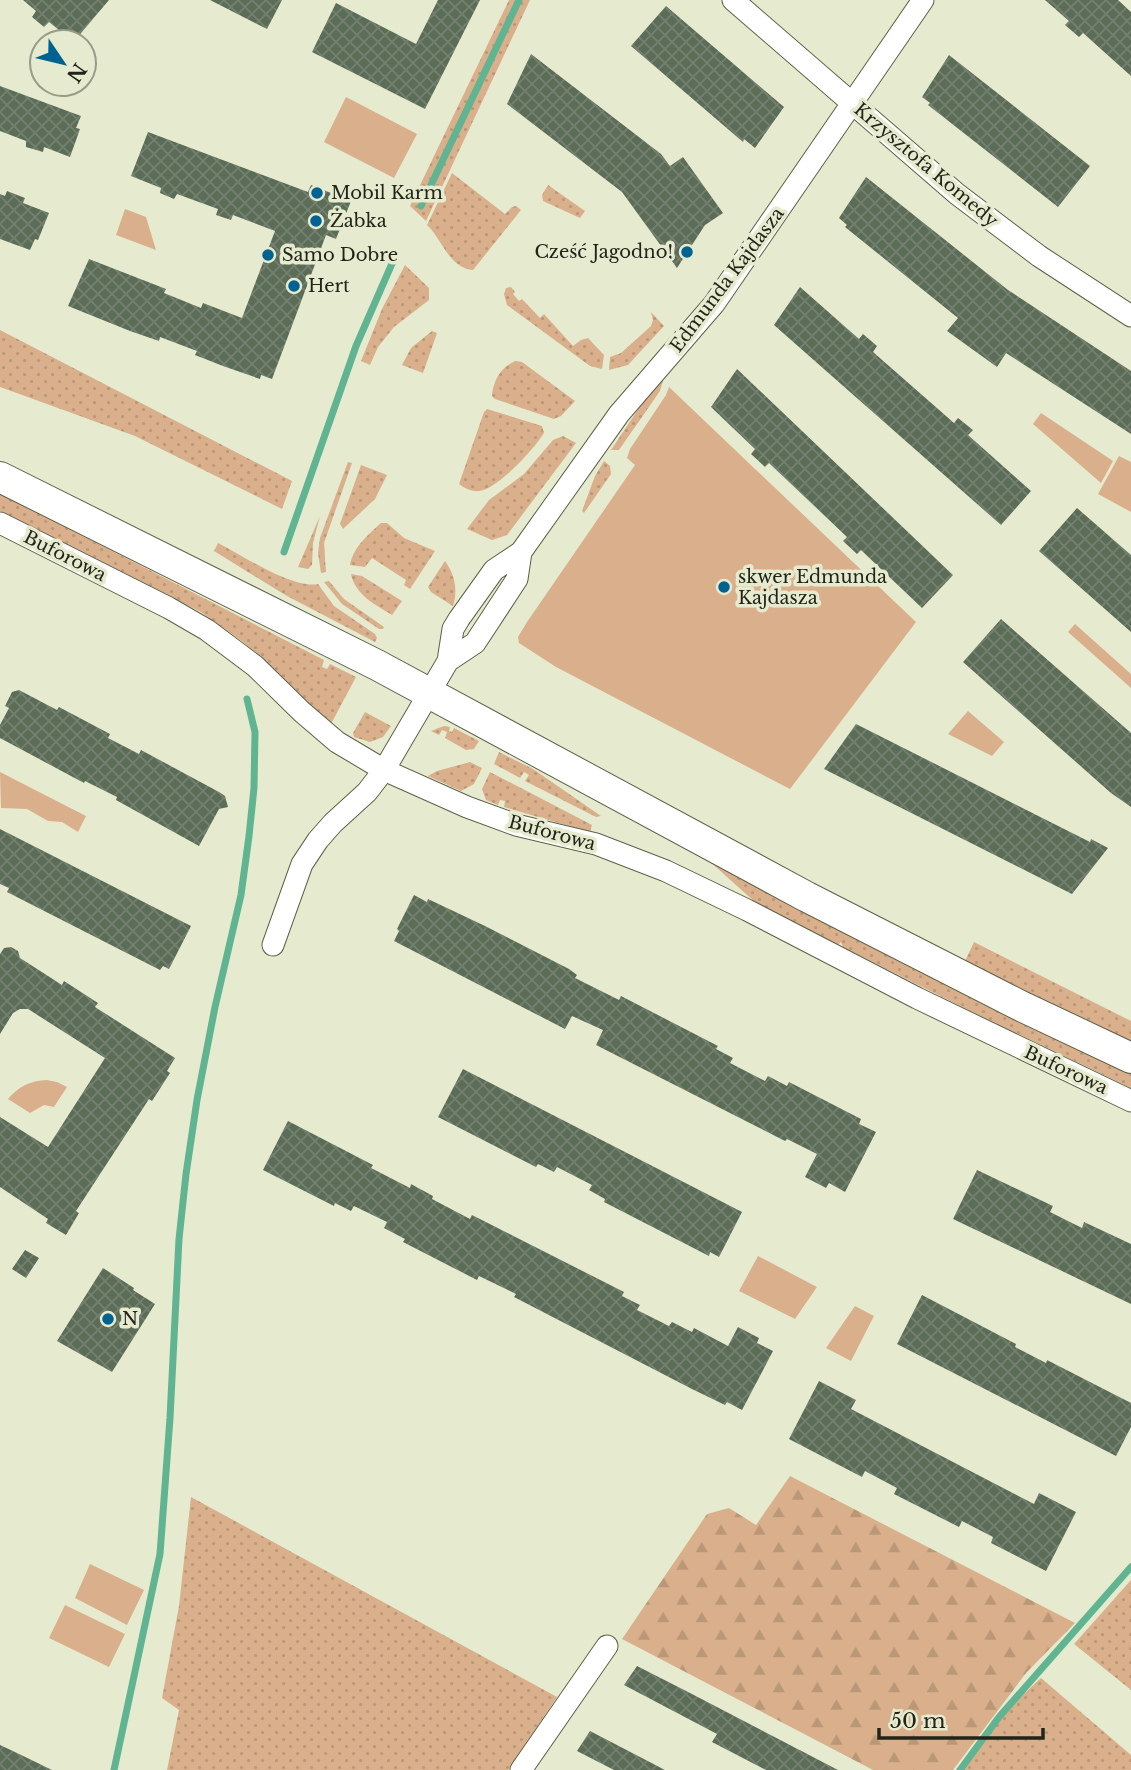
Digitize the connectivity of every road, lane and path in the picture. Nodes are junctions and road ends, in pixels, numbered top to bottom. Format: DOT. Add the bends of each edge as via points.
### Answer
graph roads {
  1 [pos="733,0"];
  2 [pos="923,0"];
  3 [pos="853,104"];
  4 [pos="1131,316"];
  5 [pos="0,477"];
  6 [pos="0,523"];
  7 [pos="428,693"];
  8 [pos="384,770"];
  9 [pos="273,945"];
  10 [pos="1131,1058"];
  11 [pos="1131,1101"];
  12 [pos="607,1646"];
  13 [pos="521,1770"];
  1 -- 3 [label="street, Krzysztofa Komedy"];
  2 -- 3 [label="street, Edmunda Kajdasza"];
  3 -- 4 [label="street, Krzysztofa Komedy" via="1016,239"];
  3 -- 7 [label="street, Edmunda Kajdasza" via="715,304 619,414 521,552 517,579 475,643 447,661"];
  5 -- 7 [label="main road"];
  6 -- 8 [label="street, Buforowa" via="207,630 255,666 337,742"];
  7 -- 8 [label="street, Edmunda Kajdasza"];
  7 -- 10 [label="main road" via="807,897"];
  8 -- 9 [label="street, Edmunda Kajdasza" via="318,840 302,864"];
  8 -- 11 [label="street, Buforowa" via="516,825 596,844 666,871"];
  12 -- 13 [label="street"];
}
